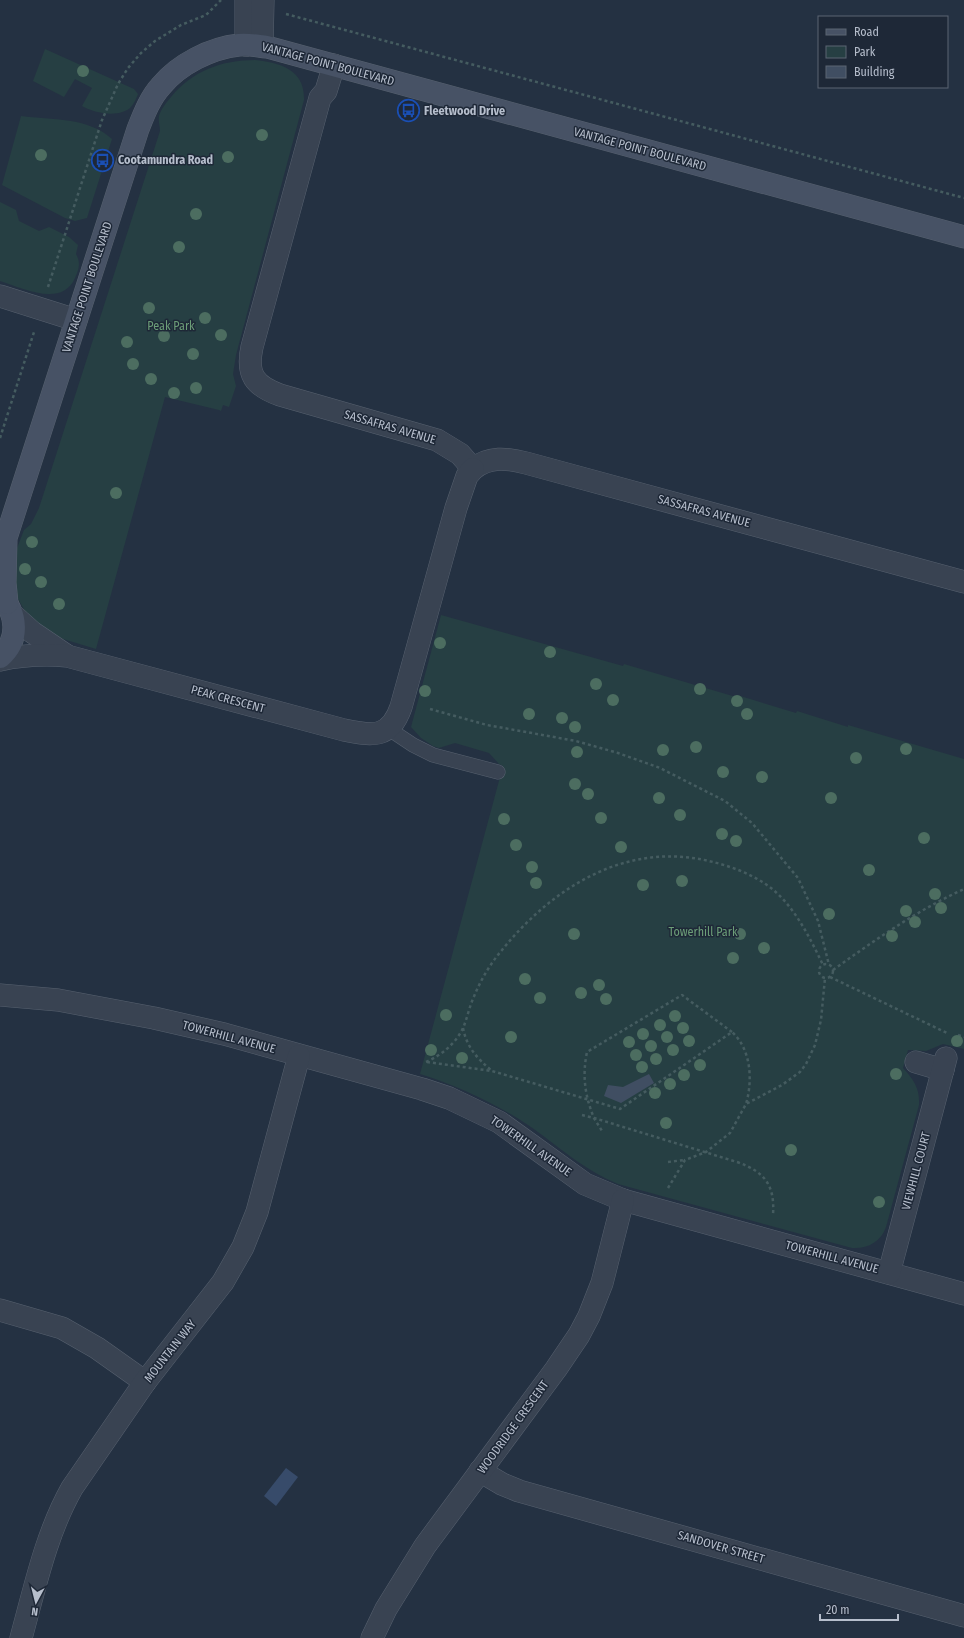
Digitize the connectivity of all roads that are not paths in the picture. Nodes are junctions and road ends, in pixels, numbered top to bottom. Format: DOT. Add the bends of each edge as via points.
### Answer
graph roads {
  1 [pos="254,3"];
  2 [pos="254,45"];
  3 [pos="329,64"];
  4 [pos="964,237"];
  5 [pos="0,296"];
  6 [pos="76,320"];
  7 [pos="473,469"];
  8 [pos="3,542"];
  9 [pos="964,582"];
  10 [pos="7,604"];
  11 [pos="67,656"];
  12 [pos="0,658"];
  13 [pos="389,729"];
  14 [pos="498,772"];
  15 [pos="0,995"];
  16 [pos="299,1056"];
  17 [pos="916,1062"];
  18 [pos="623,1200"];
  19 [pos="888,1273"];
  20 [pos="964,1294"];
  21 [pos="0,1310"];
  22 [pos="145,1382"];
  23 [pos="480,1471"];
  24 [pos="964,1616"];
  25 [pos="21,1638"];
  26 [pos="372,1638"];
  1 -- 2 [label="street"];
  2 -- 3 [label="street, VANTAGE POINT BOULEVARD"];
  2 -- 6 [label="street, VANTAGE POINT BOULEVARD" via="203,55 187,64 161,86 136,136"];
  3 -- 4 [label="street, VANTAGE POINT BOULEVARD"];
  3 -- 7 [label="street, SASSAFRAS AVENUE" via="317,89 320,98 252,347 250,358 253,377 258,384 280,395 437,440 460,454"];
  5 -- 6 [label="street"];
  6 -- 8 [label="street, VANTAGE POINT BOULEVARD"];
  7 -- 9 [label="street, SASSAFRAS AVENUE" via="480,463 498,459 526,462"];
  7 -- 13 [label="street" via="464,481 401,707"];
  8 -- 10 [label="street, VANTAGE POINT BOULEVARD"];
  10 -- 11 [label="street, PEAK CRESCENT" via="32,632"];
  10 -- 12 [label="street, VANTAGE POINT BOULEVARD" via="14,628 12,640"];
  11 -- 12 [label="street, PEAK CRESCENT" via="42,654"];
  11 -- 13 [label="street, PEAK CRESCENT" via="344,730 375,734"];
  13 -- 14 [label="lane" via="434,755"];
  15 -- 16 [label="street, TOWERHILL AVENUE" via="65,1002 154,1018 224,1034"];
  16 -- 18 [label="street, TOWERHILL AVENUE" via="422,1089 476,1110 516,1133 585,1184"];
  16 -- 22 [label="street, MOUNTAIN WAY" via="264,1189 250,1231 223,1282"];
  17 -- 19 [label="street, VIEWHILL COURT" via="945,1064"];
  18 -- 19 [label="street, TOWERHILL AVENUE"];
  18 -- 23 [label="street, WOODRIDGE CRESCENT" via="602,1283 586,1322 556,1369"];
  19 -- 20 [label="street, TOWERHILL AVENUE"];
  21 -- 22 [label="street" via="62,1328 97,1348"];
  22 -- 25 [label="street, MOUNTAIN WAY" via="63,1505 50,1536"];
  23 -- 24 [label="street, SANDOVER STREET" via="519,1491"];
  23 -- 26 [label="street, WOODRIDGE CRESCENT" via="411,1567 386,1608"];
}
